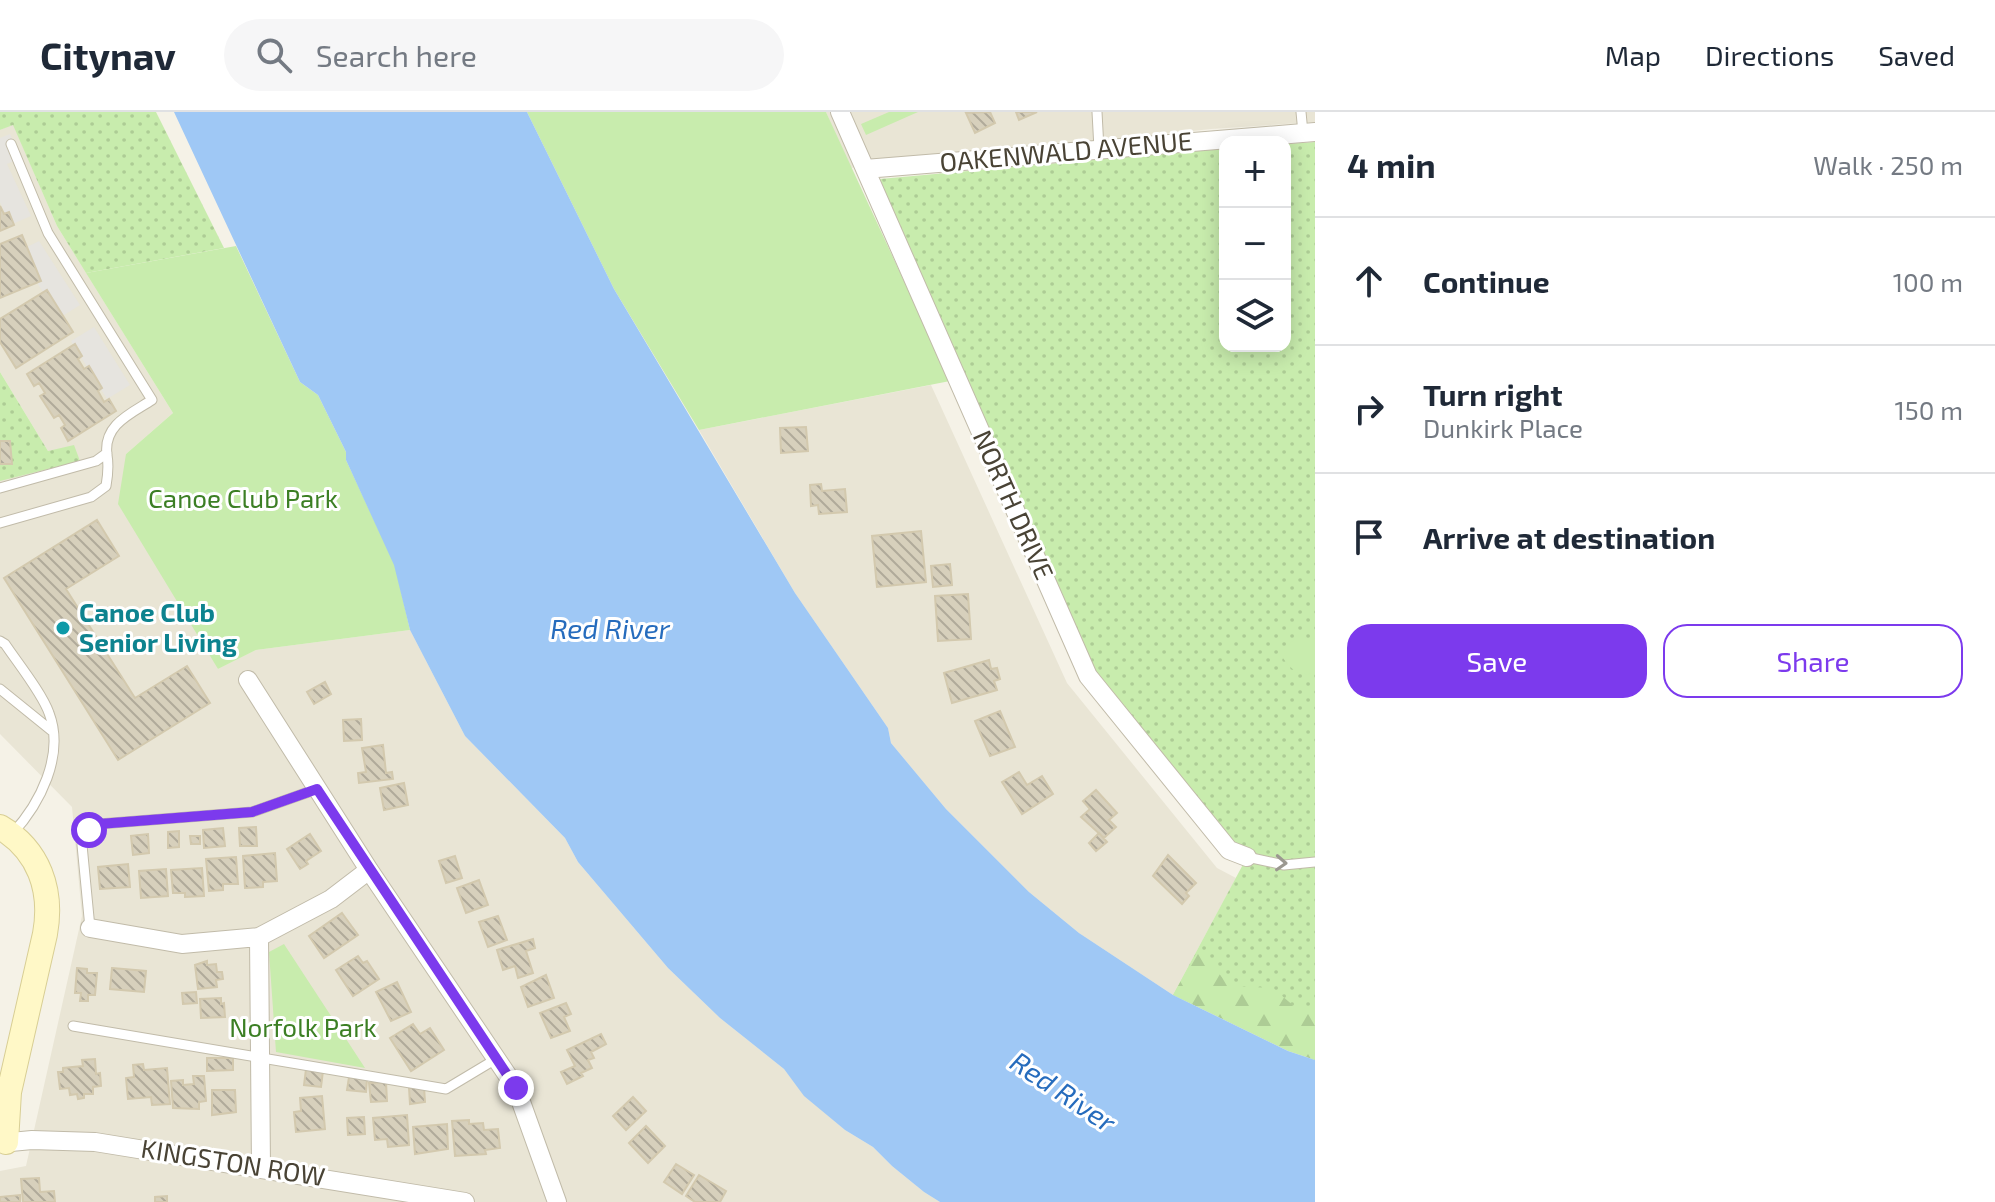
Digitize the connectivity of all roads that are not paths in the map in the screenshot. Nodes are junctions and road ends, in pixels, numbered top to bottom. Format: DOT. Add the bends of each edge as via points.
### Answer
graph roads {
  1 [pos="840,112"];
  2 [pos="1097,112"];
  3 [pos="1301,112"];
  4 [pos="1309,132"];
  5 [pos="11,144"];
  6 [pos="1099,149"];
  7 [pos="865,169"];
  8 [pos="107,453"];
  9 [pos="0,488"];
  10 [pos="0,523"];
  11 [pos="0,641"];
  12 [pos="248,680"];
  13 [pos="0,689"];
  14 [pos="52,731"];
  15 [pos="317,789"];
  16 [pos="6,831"];
  17 [pos="1247,857"];
  18 [pos="1315,862"];
  19 [pos="369,870"];
  20 [pos="90,928"];
  21 [pos="259,937"];
  22 [pos="73,1026"];
  23 [pos="260,1057"];
  24 [pos="496,1059"];
  25 [pos="3,1142"];
  26 [pos="261,1168"];
  27 [pos="465,1202"];
  28 [pos="557,1202"];
  1 -- 7 [label="street, NORTH DRIVE"];
  2 -- 6 [label="lane"];
  3 -- 4 [label="lane"];
  4 -- 6 [label="street, OAKENWALD AVENUE"];
  5 -- 8 [label="lane" via="48,233 152,400 109,432"];
  6 -- 7 [label="street, OAKENWALD AVENUE"];
  7 -- 17 [label="street, NORTH DRIVE" via="1088,676 1229,850"];
  8 -- 9 [label="lane" via="96,461"];
  8 -- 10 [label="lane" via="106,486 91,497"];
  11 -- 14 [label="lane" via="49,712"];
  12 -- 15 [label="street"];
  13 -- 14 [label="lane"];
  14 -- 16 [label="lane" via="42,791 26,819"];
  15 -- 19 [label="street"];
  15 -- 20 [label="lane" via="252,812 99,824 89,830 82,845"];
  16 -- 25 [label="main road" via="40,869 48,909"];
  17 -- 18 [label="lane, one-way" via="1284,865"];
  19 -- 21 [label="street" via="331,899"];
  19 -- 24 [label="street"];
  20 -- 21 [label="street" via="182,944"];
  21 -- 23 [label="street"];
  22 -- 23 [label="lane"];
  23 -- 24 [label="lane" via="446,1089"];
  23 -- 26 [label="street"];
  24 -- 28 [label="street" via="516,1088"];
  25 -- 26 [label="street, KINGSTON ROW" via="95,1142"];
  26 -- 27 [label="street, KINGSTON ROW"];
}
